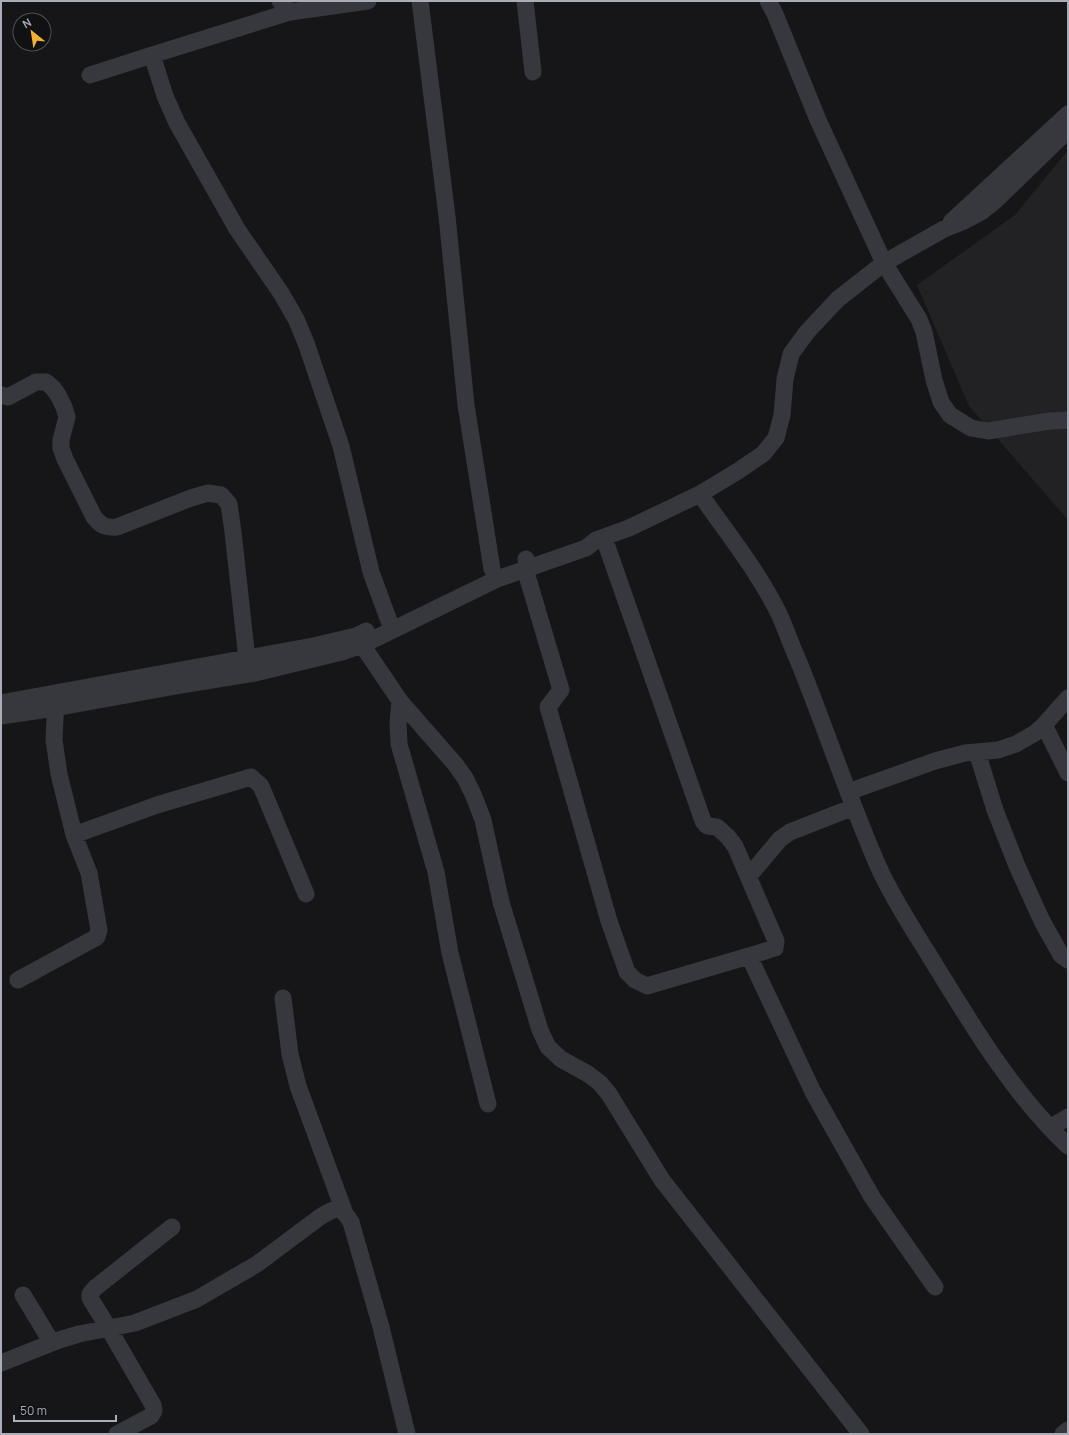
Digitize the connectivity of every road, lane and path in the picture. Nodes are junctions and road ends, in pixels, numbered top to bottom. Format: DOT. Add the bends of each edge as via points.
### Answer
graph roads {
  1 [pos="368,1"];
  2 [pos="420,1"];
  3 [pos="525,1"];
  4 [pos="768,1"];
  5 [pos="285,6"];
  6 [pos="152,55"];
  7 [pos="533,72"];
  8 [pos="90,75"];
  9 [pos="1068,114"];
  10 [pos="1068,130"];
  11 [pos="1015,171"];
  12 [pos="884,263"];
  13 [pos="1,395"];
  14 [pos="1068,420"];
  15 [pos="700,494"];
  16 [pos="600,539"];
  17 [pos="526,563"];
  18 [pos="492,569"];
  19 [pos="392,625"];
  20 [pos="359,640"];
  21 [pos="247,659"];
  22 [pos="1068,698"];
  23 [pos="56,700"];
  24 [pos="400,701"];
  25 [pos="1,703"];
  26 [pos="1,716"];
  27 [pos="1044,725"];
  28 [pos="977,752"];
  29 [pos="1068,773"];
  30 [pos="851,799"];
  31 [pos="74,835"];
  32 [pos="749,876"];
  33 [pos="306,894"];
  34 [pos="749,956"];
  35 [pos="1068,960"];
  36 [pos="18,980"];
  37 [pos="283,998"];
  38 [pos="488,1104"];
  39 [pos="1068,1117"];
  40 [pos="1050,1128"];
  41 [pos="1068,1146"];
  42 [pos="344,1212"];
  43 [pos="172,1227"];
  44 [pos="935,1287"];
  45 [pos="23,1295"];
  46 [pos="109,1329"];
  47 [pos="52,1343"];
  48 [pos="1,1363"];
  49 [pos="1068,1430"];
  50 [pos="117,1434"];
  51 [pos="407,1434"];
  52 [pos="861,1434"];
  53 [pos="1063,1434"];
  1 -- 5 [label="street"];
  2 -- 18 [label="street" via="447,216 466,405"];
  3 -- 7 [label="street"];
  4 -- 12 [label="street" via="818,120"];
  5 -- 6 [label="street"];
  6 -- 8 [label="street"];
  6 -- 19 [label="street" via="177,123 237,229 296,319 341,446 371,572"];
  9 -- 11 [label="street"];
  10 -- 11 [label="street"];
  11 -- 12 [label="street" via="996,200 981,212 944,229"];
  12 -- 14 [label="street" via="919,319 941,402 950,415 971,428 988,431"];
  12 -- 15 [label="street" via="838,299 807,332 791,354 776,438 763,454"];
  13 -- 21 [label="street" via="8,396 36,382 46,382 53,388 67,417 61,440 64,459 100,525 108,528 117,527 191,498 208,493 221,495 229,504"];
  15 -- 16 [label="street"];
  15 -- 30 [label="street" via="750,564 778,614 818,709"];
  16 -- 17 [label="street" via="584,538"];
  16 -- 32 [label="street" via="703,821 706,826 717,826 728,837 740,854"];
  17 -- 18 [label="street"];
  17 -- 19 [label="street" via="497,579"];
  17 -- 34 [label="street" via="528,579 561,690 548,707 609,921 627,972 647,986"];
  18 -- 19 [label="street"];
  19 -- 20 [label="street"];
  20 -- 21 [label="street"];
  20 -- 23 [label="street" via="342,652 255,673 176,686"];
  20 -- 24 [label="street"];
  21 -- 23 [label="street"];
  22 -- 27 [label="street"];
  23 -- 25 [label="street"];
  23 -- 26 [label="street"];
  23 -- 31 [label="street" via="56,760"];
  24 -- 38 [label="street" via="399,744 436,872 450,953"];
  24 -- 52 [label="street" via="455,764 473,794 483,820 503,909 540,1030 548,1047 560,1060 600,1083 609,1094 662,1180"];
  27 -- 28 [label="street" via="1016,744 998,750"];
  27 -- 29 [label="street"];
  28 -- 30 [label="street" via="935,761"];
  28 -- 35 [label="street" via="995,810 1017,866 1042,921 1061,955"];
  30 -- 32 [label="street" via="780,839"];
  30 -- 40 [label="street" via="880,870 905,916 978,1036"];
  31 -- 33 [label="street" via="157,804 251,777 261,786"];
  31 -- 36 [label="street" via="88,873 98,925 90,942"];
  32 -- 34 [label="street" via="776,941 775,948"];
  34 -- 44 [label="street" via="824,1112 872,1197"];
  37 -- 42 [label="street" via="290,1054 298,1086"];
  39 -- 40 [label="street"];
  40 -- 41 [label="street"];
  42 -- 46 [label="street" via="338,1209 330,1211 257,1264 197,1299 135,1324"];
  42 -- 51 [label="street" via="351,1222 381,1327"];
  43 -- 46 [label="street" via="90,1294"];
  45 -- 47 [label="street"];
  46 -- 47 [label="street" via="80,1334"];
  46 -- 50 [label="street" via="153,1405 154,1411 151,1416"];
  47 -- 48 [label="street"];
  49 -- 53 [label="street"];
}
